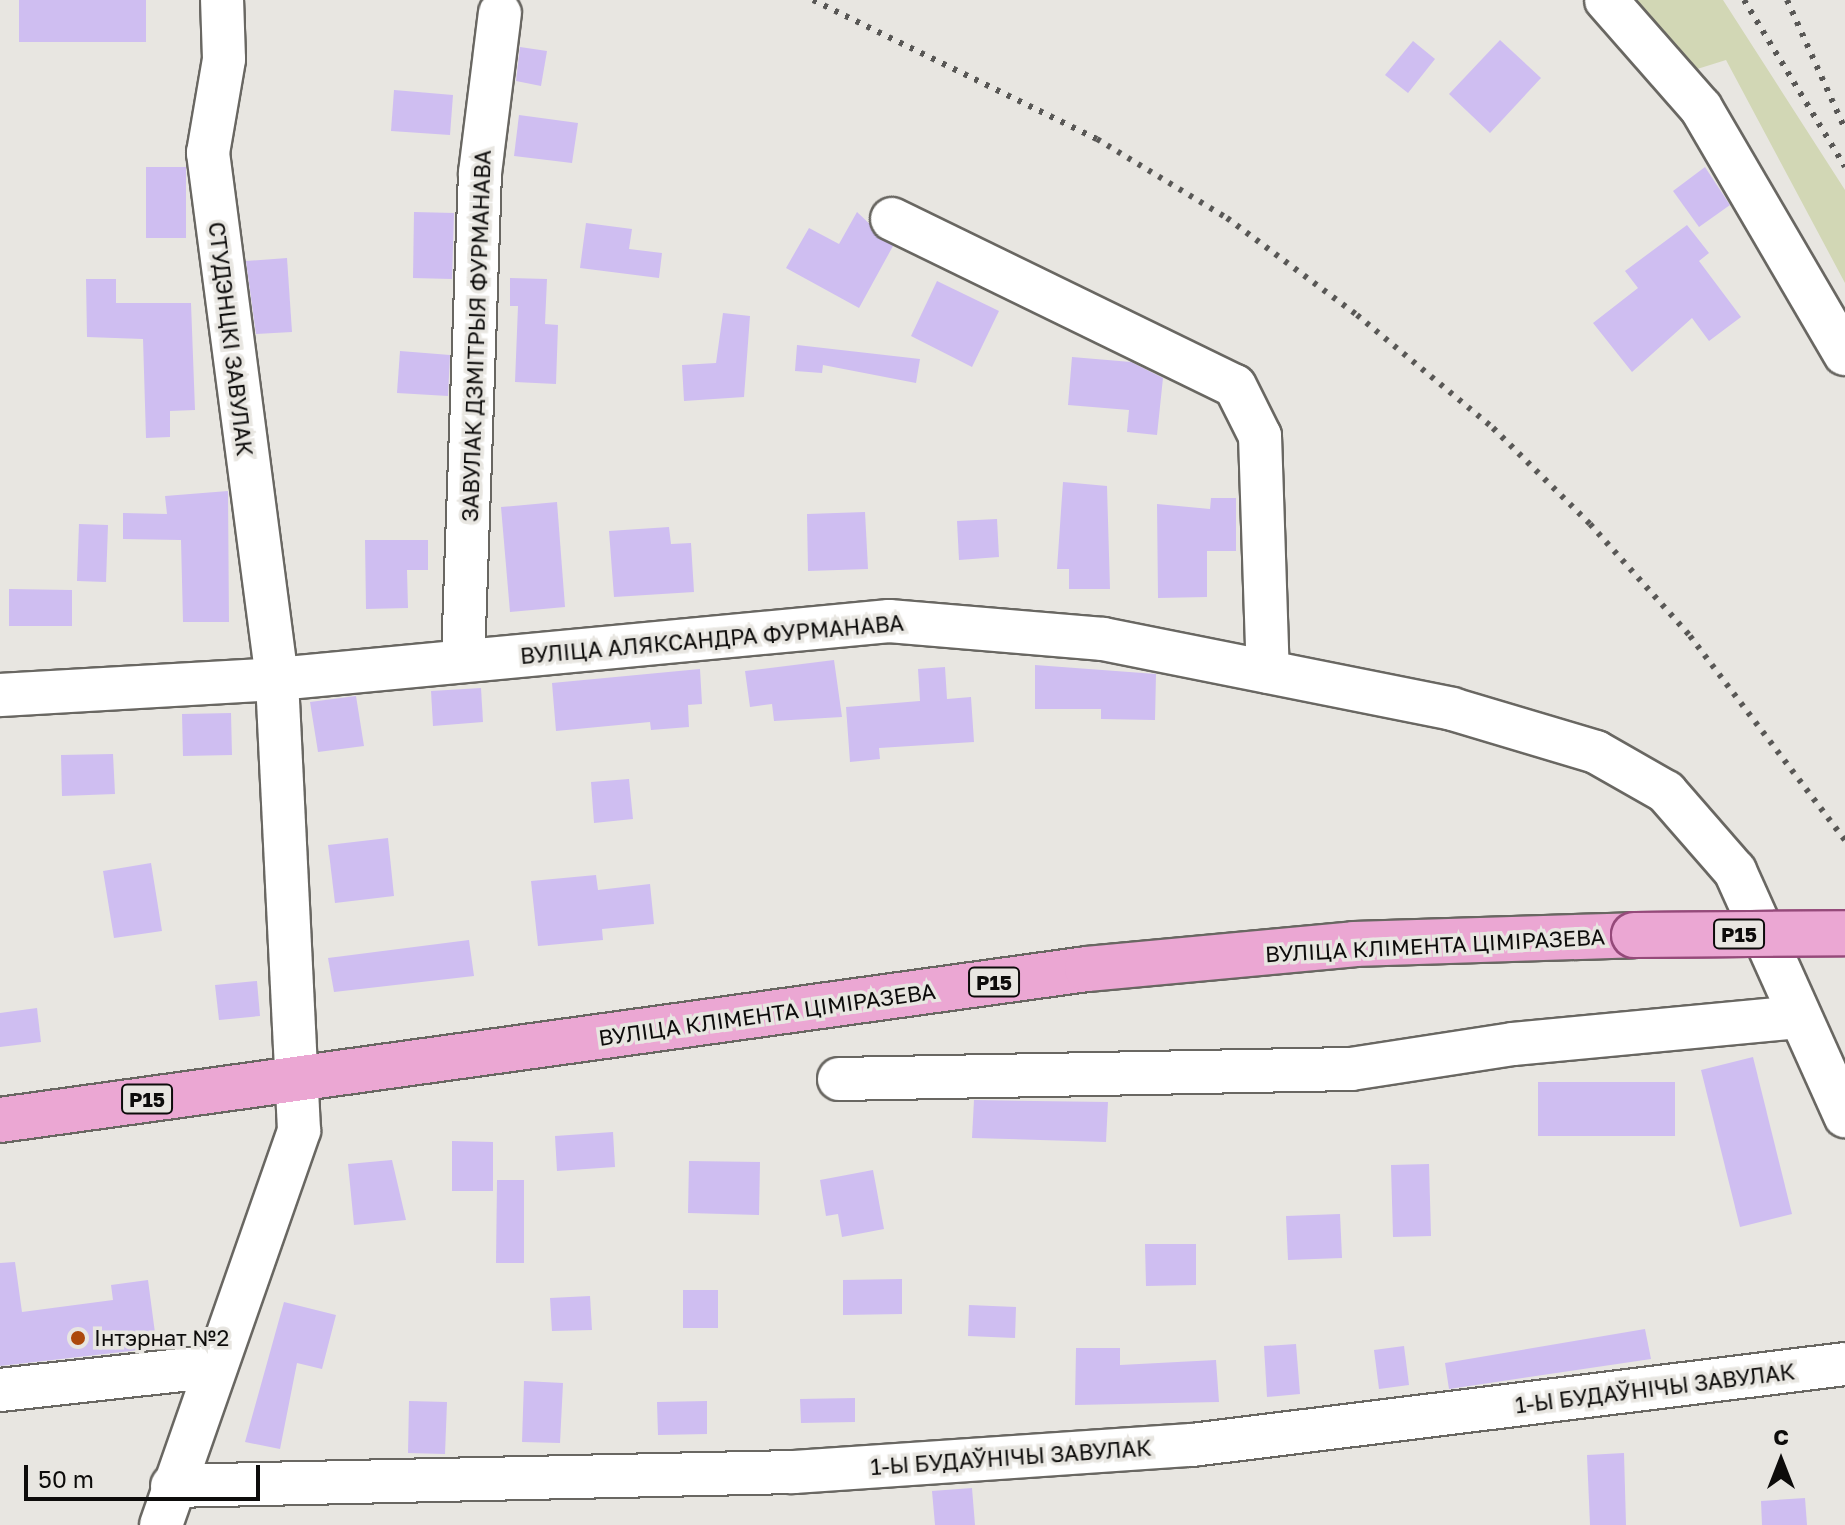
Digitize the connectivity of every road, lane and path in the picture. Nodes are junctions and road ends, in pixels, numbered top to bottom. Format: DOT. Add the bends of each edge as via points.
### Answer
graph roads {
  1 [pos="222,0"];
  2 [pos="1606,0"];
  3 [pos="500,13"];
  4 [pos="892,219"];
  5 [pos="1845,354"];
  6 [pos="463,659"];
  7 [pos="1268,672"];
  8 [pos="277,679"];
  9 [pos="0,695"];
  10 [pos="1845,933"];
  11 [pos="1796,1017"];
  12 [pos="294,1078"];
  13 [pos="839,1079"];
  14 [pos="1845,1116"];
  15 [pos="0,1120"];
  16 [pos="1845,1364"];
  17 [pos="216,1366"];
  18 [pos="0,1390"];
  19 [pos="166,1505"];
  1 -- 8 [label="street, СТУДЭНЦКІ ЗАВУЛАК" via="224,59 208,153"];
  2 -- 5 [label="street" via="1701,108"];
  3 -- 6 [label="street, ЗАВУЛАК ДЗМІТРЫЯ ФУРМАНАВА" via="480,173"];
  4 -- 7 [label="street" via="1235,386 1260,436"];
  6 -- 7 [label="street, ВУЛІЦА АЛЯКСАНДРА ФУРМАНАВА" via="889,621 1103,639"];
  6 -- 8 [label="street, ВУЛІЦА АЛЯКСАНДРА ФУРМАНАВА"];
  7 -- 11 [label="street, ВУЛІЦА АЛЯКСАНДРА ФУРМАНАВА" via="1481,718 1596,752 1666,792 1735,871"];
  8 -- 9 [label="street, ВУЛІЦА АЛЯКСАНДРА ФУРМАНАВА"];
  8 -- 12 [label="street, СТУДЭНЦКІ ЗАВУЛАК"];
  10 -- 12 [label="main road, ВУЛІЦА КЛІМЕНТА ЦІМІРАЗЕВА / Р15, bridge" via="1354,944 1087,969"];
  11 -- 13 [label="street" via="1499,1045 1351,1069"];
  11 -- 14 [label="street, ВУЛІЦА АЛЯКСАНДРА ФУРМАНАВА"];
  12 -- 15 [label="main road, ВУЛІЦА КЛІМЕНТА ЦІМІРАЗЕВА / Р15"];
  12 -- 17 [label="street, СТУДЭНЦКІ ЗАВУЛАК" via="299,1130"];
  16 -- 19 [label="street, 1-Ы БУДАЎНІЧЫ ЗАВУЛАК" via="1192,1445"];
  17 -- 18 [label="street"];
  17 -- 19 [label="street, СТУДЭНЦКІ ЗАВУЛАК"];
}
